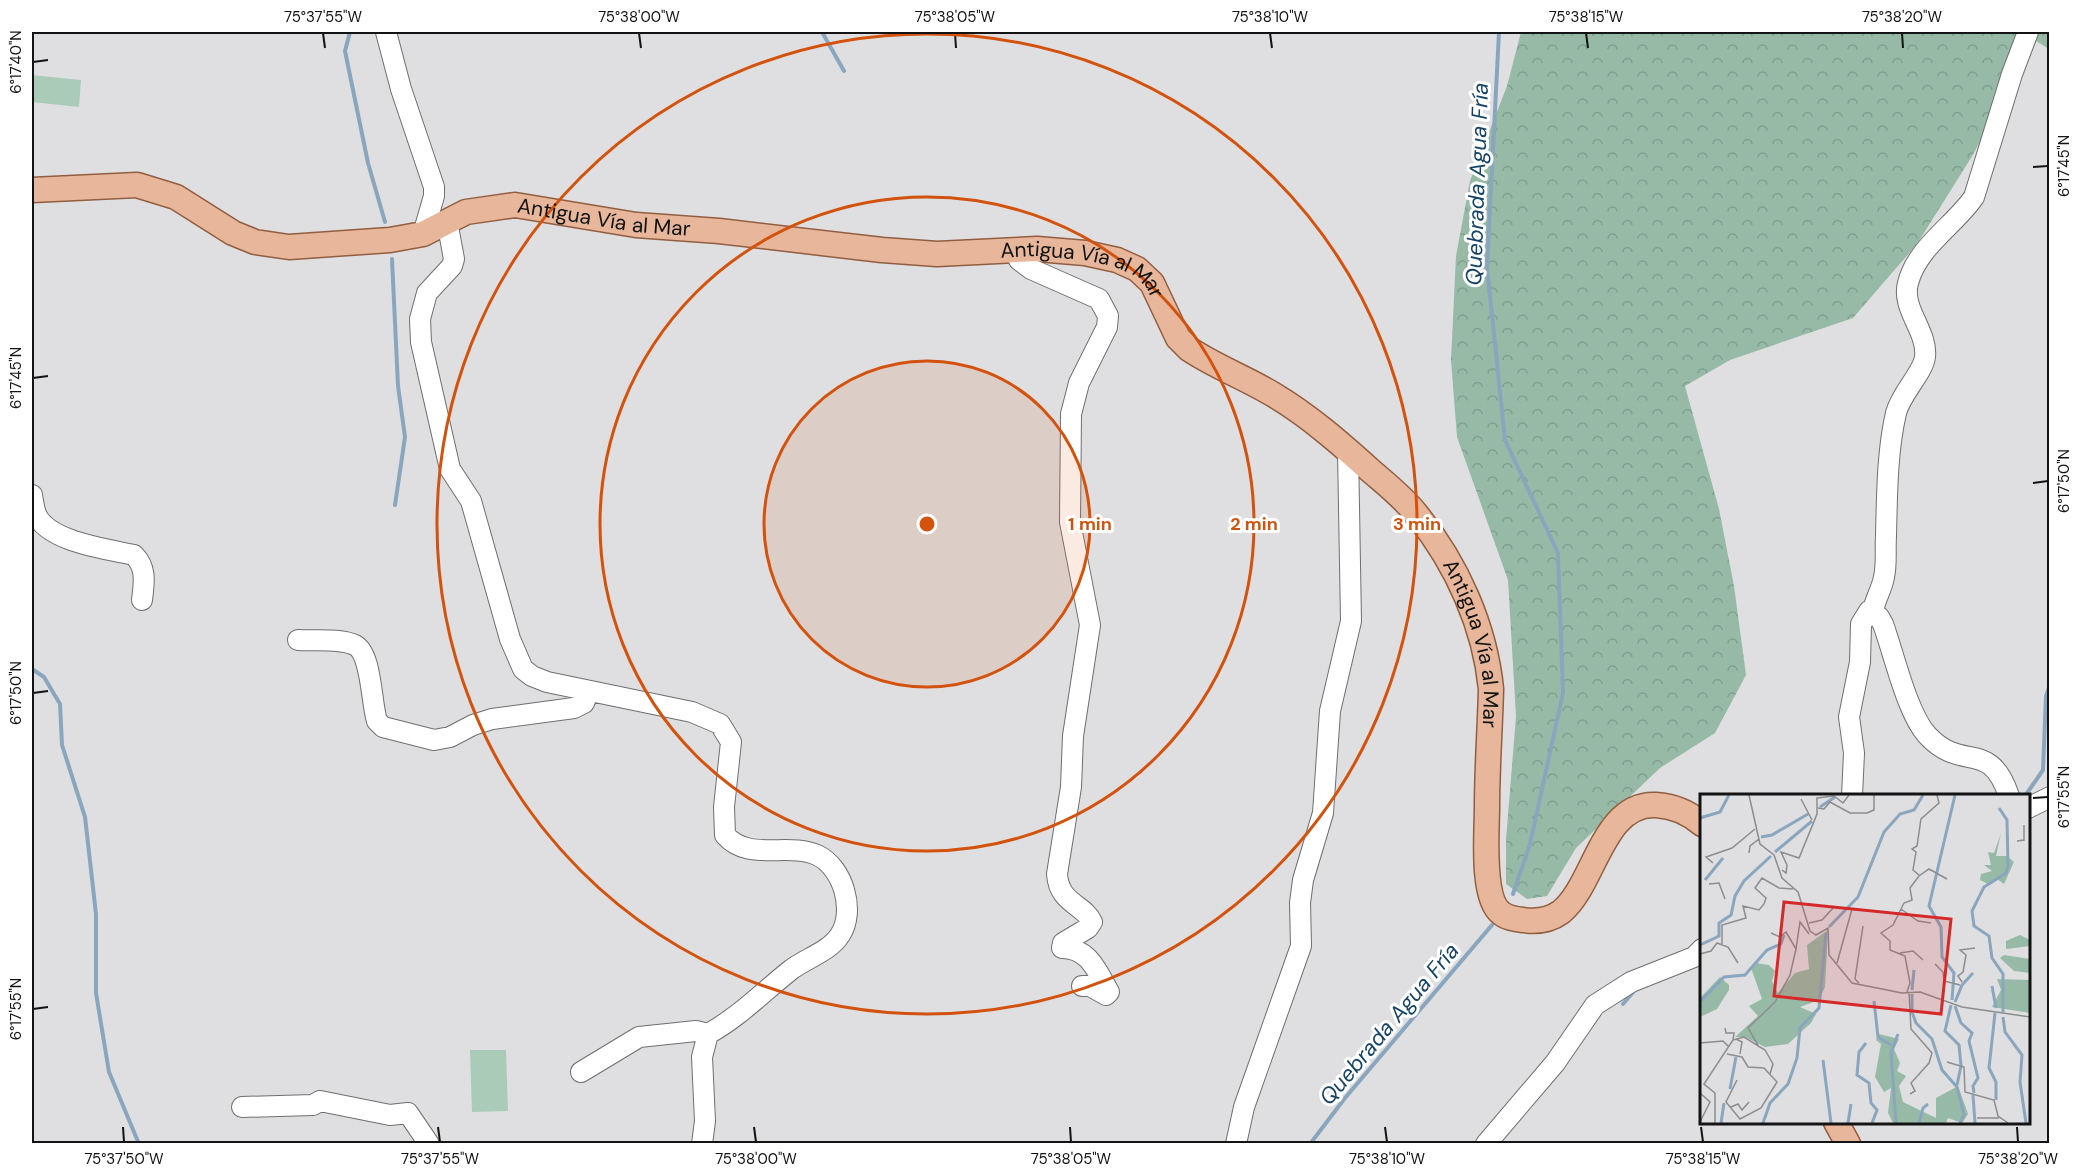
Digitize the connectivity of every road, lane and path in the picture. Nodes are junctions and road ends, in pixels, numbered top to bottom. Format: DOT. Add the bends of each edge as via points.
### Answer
graph roads {
  1 [pos="386,32"];
  2 [pos="2028,32"];
  3 [pos="32,190"];
  4 [pos="447,221"];
  5 [pos="423,234"];
  6 [pos="1015,251"];
  7 [pos="1348,450"];
  8 [pos="32,495"];
  9 [pos="142,600"];
  10 [pos="1873,611"];
  11 [pos="298,640"];
  12 [pos="589,691"];
  13 [pos="1852,794"];
  14 [pos="2009,794"];
  15 [pos="2049,797"];
  16 [pos="2030,807"];
  17 [pos="1695,814"];
  18 [pos="1700,950"];
  19 [pos="1082,986"];
  20 [pos="708,1034"];
  21 [pos="581,1072"];
  22 [pos="242,1107"];
  23 [pos="1837,1124"];
  24 [pos="429,1143"];
  25 [pos="702,1143"];
  26 [pos="1236,1143"];
  27 [pos="1486,1143"];
  28 [pos="1848,1143"];
  1 -- 5 [label="street" via="434,187"];
  2 -- 10 [label="street" via="1974,197 1936,239 1907,284 1909,306 1924,345 1925,359 1900,398 1896,414 1884,578"];
  3 -- 5 [label="main road, Antigua Vía al Mar" via="137,185 176,197 233,233 255,242 289,247"];
  4 -- 5 [label="main road, Antigua Vía al Mar"];
  4 -- 6 [label="main road, Antigua Vía al Mar" via="466,212 515,205 636,225 882,250 937,254"];
  4 -- 12 [label="street" via="454,259 427,293 420,319 421,342 450,469 471,501 510,639 523,669 547,682"];
  6 -- 7 [label="main road, Antigua Vía al Mar" via="1086,253 1137,269 1152,283 1178,338 1189,349 1273,394"];
  6 -- 19 [label="street" via="1031,269 1099,299 1108,316 1107,327 1079,383 1071,414 1070,522 1090,625 1057,874 1060,888 1092,922 1063,943 1062,948 1081,951 1092,962 1108,992 1106,995"];
  7 -- 17 [label="main road, Antigua Vía al Mar" via="1416,513 1454,574 1482,633 1491,689 1486,859 1492,899 1500,912 1533,922 1562,911 1623,818 1650,805"];
  7 -- 26 [label="street" via="1351,621 1330,711 1323,813 1303,880 1301,946 1244,1107"];
  8 -- 9 [label="street" via="36,515 48,530 134,555 144,571"];
  10 -- 13 [label="street" via="1863,618 1860,662 1849,717 1854,753"];
  10 -- 14 [label="street" via="1883,624 1909,702 1925,733 1949,753 1993,765"];
  11 -- 12 [label="street" via="354,645 363,651 377,721 383,727 434,740 492,718 574,708 584,703"];
  12 -- 20 [label="street" via="692,712 720,724 731,742 725,835 753,850 815,854 830,863 840,880 847,918 839,937 794,968 729,1023"];
  15 -- 16 [label="street"];
  18 -- 27 [label="street" via="1694,957 1631,982 1595,1005 1555,1064"];
  20 -- 21 [label="street" via="696,1031 639,1037"];
  20 -- 25 [label="street" via="702,1057"];
  22 -- 24 [label="street" via="313,1105 320,1101 390,1115 408,1113"];
  23 -- 28 [label="main road"];
}
